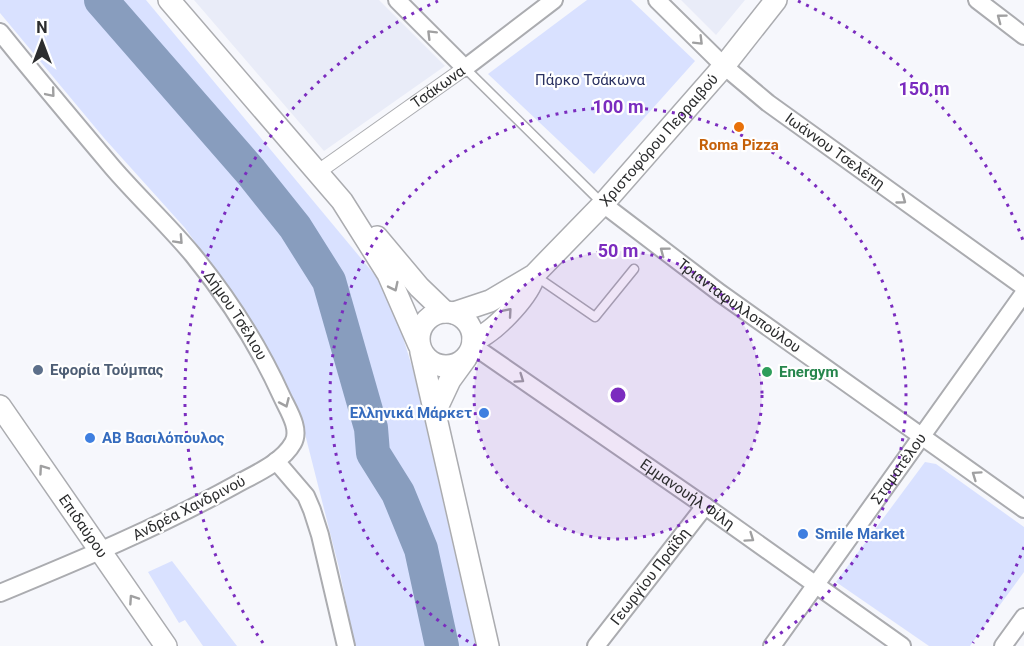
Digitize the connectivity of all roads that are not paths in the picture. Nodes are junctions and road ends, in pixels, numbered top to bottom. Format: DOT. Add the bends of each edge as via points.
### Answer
graph roads {
  1 [pos="169,0"];
  2 [pos="397,0"];
  3 [pos="554,0"];
  4 [pos="657,0"];
  5 [pos="776,0"];
  6 [pos="977,0"];
  7 [pos="1024,36"];
  8 [pos="3,41"];
  9 [pos="724,66"];
  10 [pos="465,68"];
  11 [pos="318,172"];
  12 [pos="342,201"];
  13 [pos="603,204"];
  14 [pos="634,269"];
  15 [pos="534,275"];
  16 [pos="1024,288"];
  17 [pos="1024,293"];
  18 [pos="449,313"];
  19 [pos="470,347"];
  20 [pos="420,349"];
  21 [pos="0,406"];
  22 [pos="435,412"];
  23 [pos="921,436"];
  24 [pos="276,461"];
  25 [pos="705,506"];
  26 [pos="1024,509"];
  27 [pos="101,551"];
  28 [pos="815,584"];
  29 [pos="0,593"];
  30 [pos="1024,617"];
  31 [pos="165,646"];
  32 [pos="346,646"];
  33 [pos="488,646"];
  34 [pos="596,646"];
  35 [pos="772,646"];
  36 [pos="902,646"];
  37 [pos="1003,646"];
  1 -- 11 [label="street"];
  10 -- 2 [label="street, one-way"];
  3 -- 10 [label="street, Τσάκωνα"];
  4 -- 9 [label="street, Ιωάννου Τσελέπη, one-way"];
  5 -- 9 [label="street, Χριστοφόρου Περραιβού"];
  7 -- 6 [label="street, one-way"];
  8 -- 24 [label="street, Δήμου Τσέλιου, one-way" via="193,255 244,327 277,384 295,427 294,441"];
  9 -- 13 [label="street, Χριστοφόρου Περραιβού"];
  9 -- 16 [label="street, Ιωάννου Τσελέπη, one-way" via="790,120"];
  10 -- 11 [label="street, Τσάκωνα"];
  10 -- 13 [label="lane"];
  11 -- 12 [label="street"];
  12 -- 18 [label="street" via="419,287"];
  12 -- 20 [label="street, one-way" via="388,274"];
  13 -- 15 [label="street, Χριστοφόρου Περραιβού"];
  23 -- 13 [label="street, Τριανταφυλλοπούλου, one-way"];
  14 -- 15 [label="lane" via="595,316"];
  15 -- 18 [label="street, Χριστοφόρου Περραιβού" via="490,302"];
  19 -- 15 [label="street, Χριστοφόρου Περραιβού, one-way" via="497,326 526,292"];
  17 -- 23 [label="street, Σταματέλου"];
  18 -- 19 [label="street" via="468,324"];
  18 -- 20 [label="street" via="431,316 424,323 418,336"];
  19 -- 20 [label="street" via="454,365 440,366 427,359"];
  19 -- 22 [label="street"];
  19 -- 25 [label="street, Εμμανουήλ Φίλη, one-way"];
  20 -- 22 [label="street"];
  27 -- 21 [label="street, Επιδαύρου, one-way"];
  22 -- 33 [label="street"];
  26 -- 23 [label="street, Τριανταφυλλοπούλου, one-way"];
  23 -- 28 [label="street, Σταματέλου"];
  24 -- 27 [label="street, Ανδρέα Χανδρινού" via="193,508"];
  24 -- 32 [label="street" via="306,496 312,510"];
  25 -- 28 [label="street, Εμμανουήλ Φίλη, one-way"];
  25 -- 34 [label="street, Γεωργίου Πραΐδη"];
  27 -- 29 [label="street, Ανδρέα Χανδρινού"];
  31 -- 27 [label="street, Επιδαύρου, one-way"];
  28 -- 35 [label="street, Σταματέλου"];
  28 -- 36 [label="street, Εμμανουήλ Φίλη"];
  30 -- 37 [label="street"];
}
